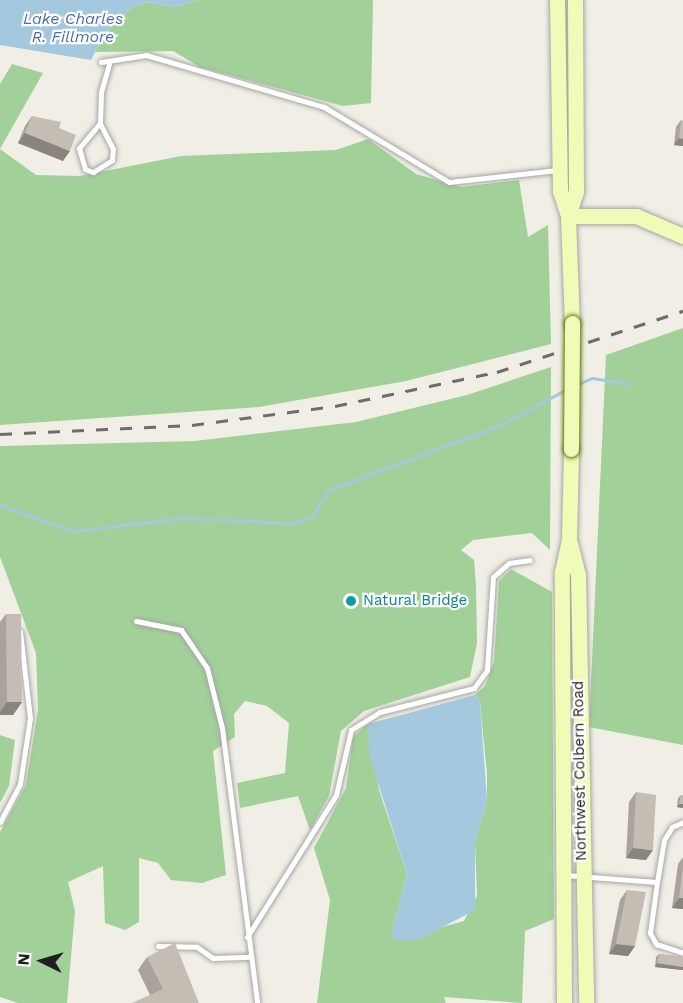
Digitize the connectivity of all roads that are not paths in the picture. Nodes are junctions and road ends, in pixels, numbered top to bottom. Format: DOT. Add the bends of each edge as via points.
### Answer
graph roads {
  1 [pos="557,0"];
  2 [pos="575,0"];
  3 [pos="110,61"];
  4 [pos="101,62"];
  5 [pos="100,123"];
  6 [pos="559,170"];
  7 [pos="568,216"];
  8 [pos="683,236"];
  9 [pos="569,540"];
  10 [pos="530,560"];
  11 [pos="17,618"];
  12 [pos="135,621"];
  13 [pos="0,822"];
  14 [pos="683,822"];
  15 [pos="563,875"];
  16 [pos="582,875"];
  17 [pos="657,882"];
  18 [pos="248,937"];
  19 [pos="158,946"];
  20 [pos="683,953"];
  21 [pos="251,957"];
  22 [pos="257,1003"];
  23 [pos="564,1003"];
  24 [pos="586,1003"];
  1 -- 6 [label="main road, Northwest Colbern Road"];
  2 -- 7 [label="main road, Northwest Colbern Road" via="576,192"];
  3 -- 4 [label="lane"];
  3 -- 5 [label="lane"];
  3 -- 6 [label="lane" via="146,55 324,107 449,182"];
  5 -- 5 [label="lane" via="113,149 112,160 93,172 85,169 80,148"];
  6 -- 7 [label="main road, Northwest Colbern Road"];
  7 -- 8 [label="main road" via="636,216"];
  7 -- 9 [label="main road, Northwest Colbern Road, bridge" via="572,323"];
  9 -- 15 [label="main road, Northwest Colbern Road" via="562,572"];
  9 -- 16 [label="main road, Northwest Colbern Road" via="578,574"];
  10 -- 18 [label="lane" via="509,562 493,577 487,670 481,682 462,692 380,712 351,730 336,795"];
  11 -- 13 [label="lane" via="30,718 20,784"];
  12 -- 18 [label="lane" via="181,630 207,668 222,728"];
  14 -- 17 [label="lane" via="672,827 664,840"];
  15 -- 16 [label="lane"];
  15 -- 23 [label="main road, Northwest Colbern Road"];
  16 -- 17 [label="lane"];
  16 -- 24 [label="main road, Northwest Colbern Road"];
  17 -- 20 [label="lane" via="650,933 656,944"];
  18 -- 21 [label="lane"];
  19 -- 21 [label="lane" via="197,947 213,958"];
  21 -- 22 [label="lane"];
}
